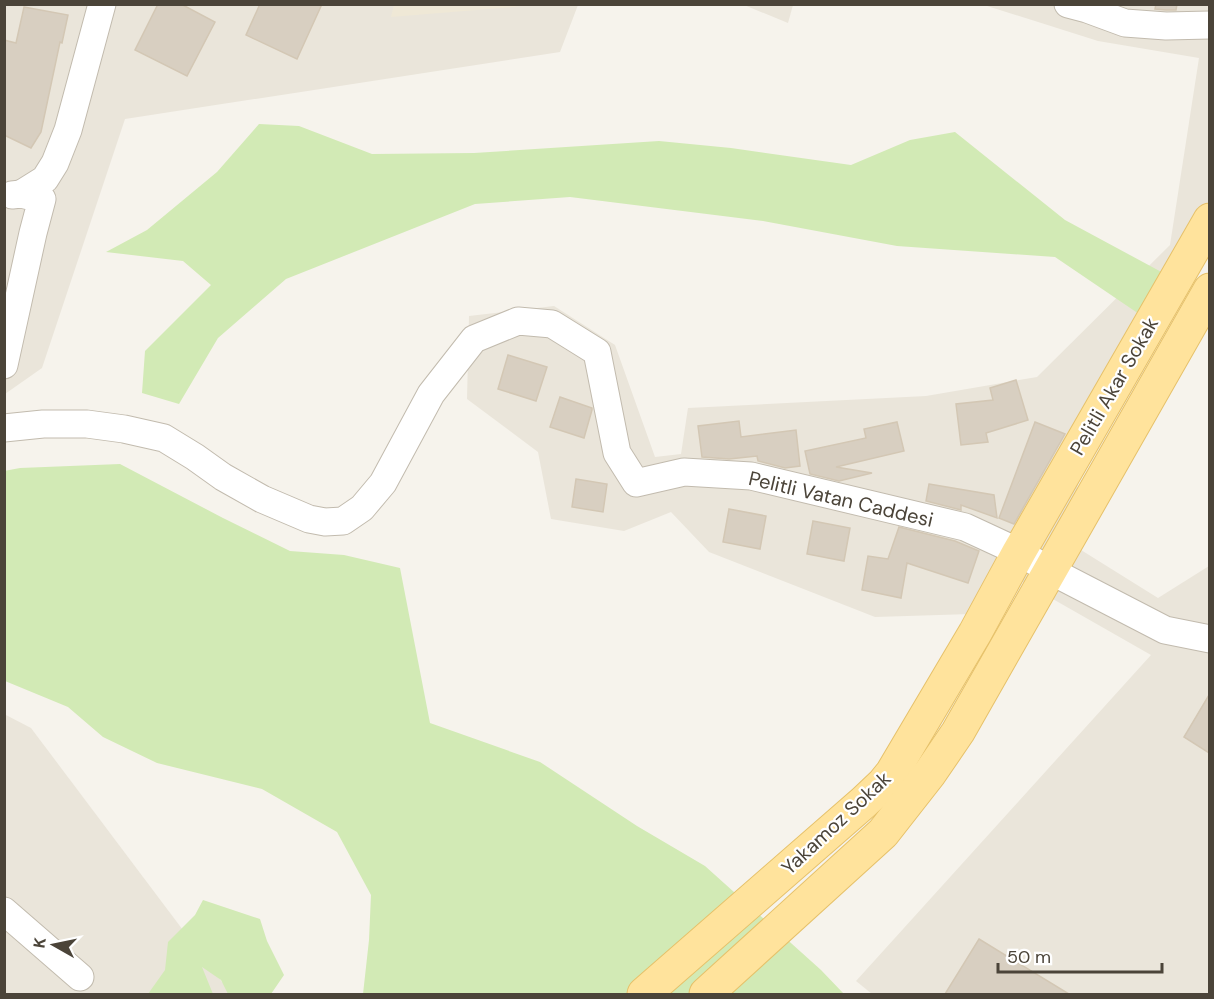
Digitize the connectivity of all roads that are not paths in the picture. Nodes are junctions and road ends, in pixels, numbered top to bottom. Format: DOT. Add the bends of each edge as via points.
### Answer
graph roads {
  1 [pos="102,4"];
  2 [pos="1068,4"];
  3 [pos="1209,25"];
  4 [pos="10,189"];
  5 [pos="1209,220"];
  6 [pos="1209,290"];
  7 [pos="4,365"];
  8 [pos="5,423"];
  9 [pos="1019,552"];
  10 [pos="1049,570"];
  11 [pos="1209,639"];
  12 [pos="4,911"];
  13 [pos="80,977"];
  14 [pos="644,994"];
  15 [pos="706,994"];
  1 -- 4 [label="street" via="68,130 55,162 45,179"];
  2 -- 3 [label="street" via="1125,23"];
  4 -- 7 [label="street" via="42,199"];
  5 -- 9 [label="main road, Pelitli Akar Sokak"];
  6 -- 10 [label="main road, Pelitli Akar Sokak"];
  8 -- 9 [label="street, Pelitli Vatan Caddesi" via="87,424 164,438 262,499 309,519 343,521 362,508 383,483 431,394 474,339 518,321 552,324 597,352 617,453 636,483 684,472 752,476 965,527"];
  9 -- 10 [label="street, Pelitli Vatan Caddesi"];
  9 -- 14 [label="main road, Yakamoz Sokak" via="900,761 883,784"];
  10 -- 11 [label="street, Pelitli Vatan Caddesi" via="1165,630"];
  10 -- 15 [label="main road, Yakamoz Sokak" via="957,732 883,833"];
  12 -- 13 [label="street"];
}
